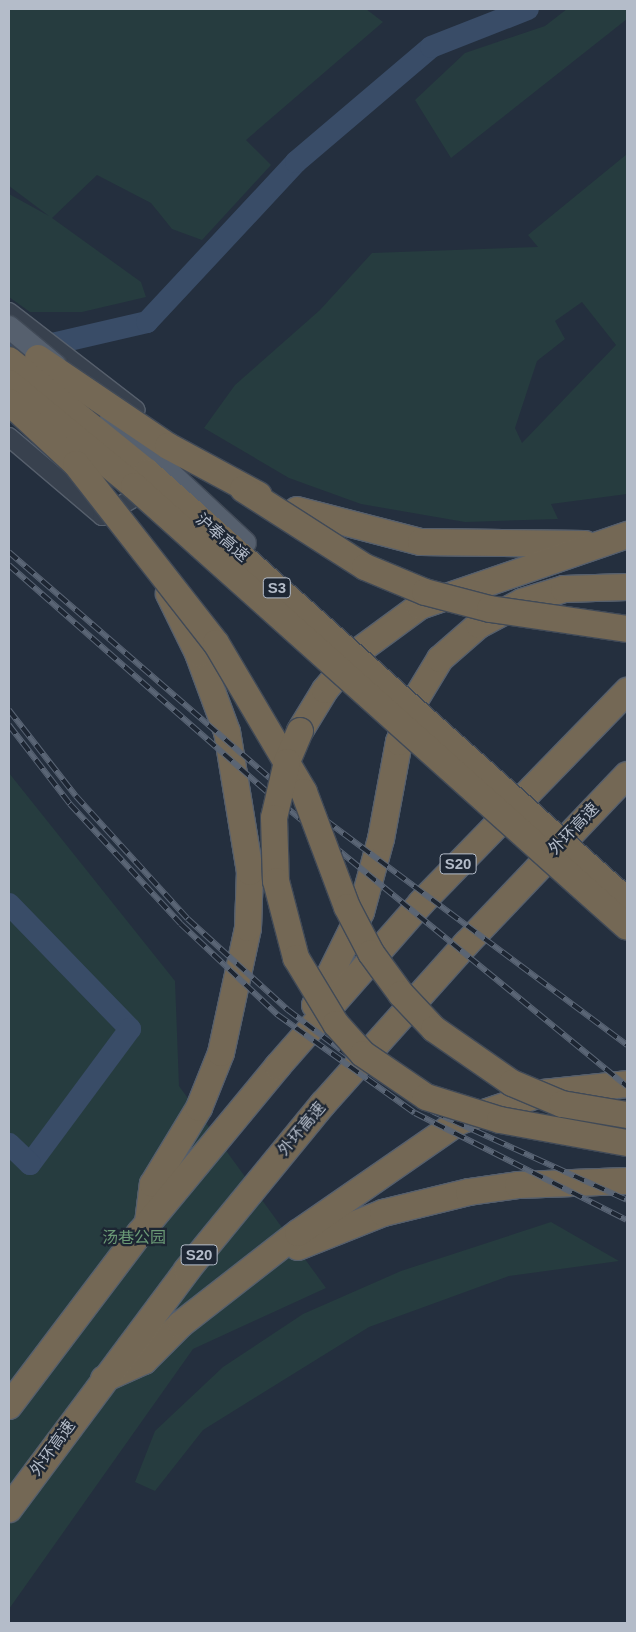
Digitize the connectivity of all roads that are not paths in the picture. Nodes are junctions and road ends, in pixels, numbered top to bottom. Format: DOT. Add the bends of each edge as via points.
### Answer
graph roads {
  1 [pos="9,312"];
  2 [pos="9,327"];
  3 [pos="9,337"];
  4 [pos="9,360"];
  5 [pos="9,383"];
  6 [pos="9,388"];
  7 [pos="9,402"];
  8 [pos="9,437"];
  9 [pos="243,488"];
  10 [pos="132,532"];
  11 [pos="627,535"];
  12 [pos="596,544"];
  13 [pos="627,587"];
  14 [pos="627,629"];
  15 [pos="627,691"];
  16 [pos="627,775"];
  17 [pos="533,832"];
  18 [pos="627,889"];
  19 [pos="627,901"];
  20 [pos="627,927"];
  21 [pos="627,937"];
  22 [pos="296,1044"];
  23 [pos="627,1084"];
  24 [pos="627,1115"];
  25 [pos="627,1143"];
  26 [pos="627,1181"];
  27 [pos="148,1223"];
  28 [pos="223,1292"];
  29 [pos="104,1379"];
  30 [pos="9,1406"];
  31 [pos="9,1509"];
  1 -- 8 [label="street" via="182,445 150,490 102,516"];
  2 -- 18 [label="main road, bridge"];
  3 -- 9 [label="highway, bridge" via="168,446"];
  4 -- 17 [label="highway, 沪奉高速 / S3, bridge" via="147,472"];
  5 -- 17 [label="highway, 沪奉高速 / S3, bridge" via="162,510"];
  6 -- 21 [label="main road"];
  7 -- 10 [label="highway, bridge" via="76,464"];
  9 -- 12 [label="highway, bridge" via="327,519 421,542 518,546"];
  9 -- 14 [label="highway, bridge" via="365,567 426,592 499,611"];
  10 -- 24 [label="highway, bridge" via="216,643 261,714 304,792 346,907 370,953 401,994 434,1029 512,1083 562,1104"];
  10 -- 27 [label="highway, bridge" via="177,607 227,732 250,872 243,969 211,1081 187,1131 152,1184"];
  11 -- 12 [label="highway"];
  12 -- 25 [label="highway, bridge" via="567,558 461,589 408,614 376,635 340,671 300,731 287,762 274,818 276,881 296,958 336,1024 363,1054 426,1097 500,1120"];
  13 -- 22 [label="highway, bridge" via="564,589 522,602 479,625 440,659 414,702 399,742 381,839 360,912 332,975 300,1027"];
  15 -- 22 [label="highway, S20" via="475,846"];
  16 -- 29 [label="highway, 外环高速 / S20" via="466,944 323,1104"];
  17 -- 19 [label="highway, bridge"];
  17 -- 20 [label="highway, bridge"];
  22 -- 27 [label="highway, S20"];
  23 -- 28 [label="highway" via="543,1093 460,1121 355,1191"];
  26 -- 28 [label="highway" via="518,1185 410,1205 320,1236"];
  27 -- 30 [label="highway, S20"];
  28 -- 29 [label="highway" via="144,1361"];
  29 -- 31 [label="highway, 外环高速 / S20"];
}
